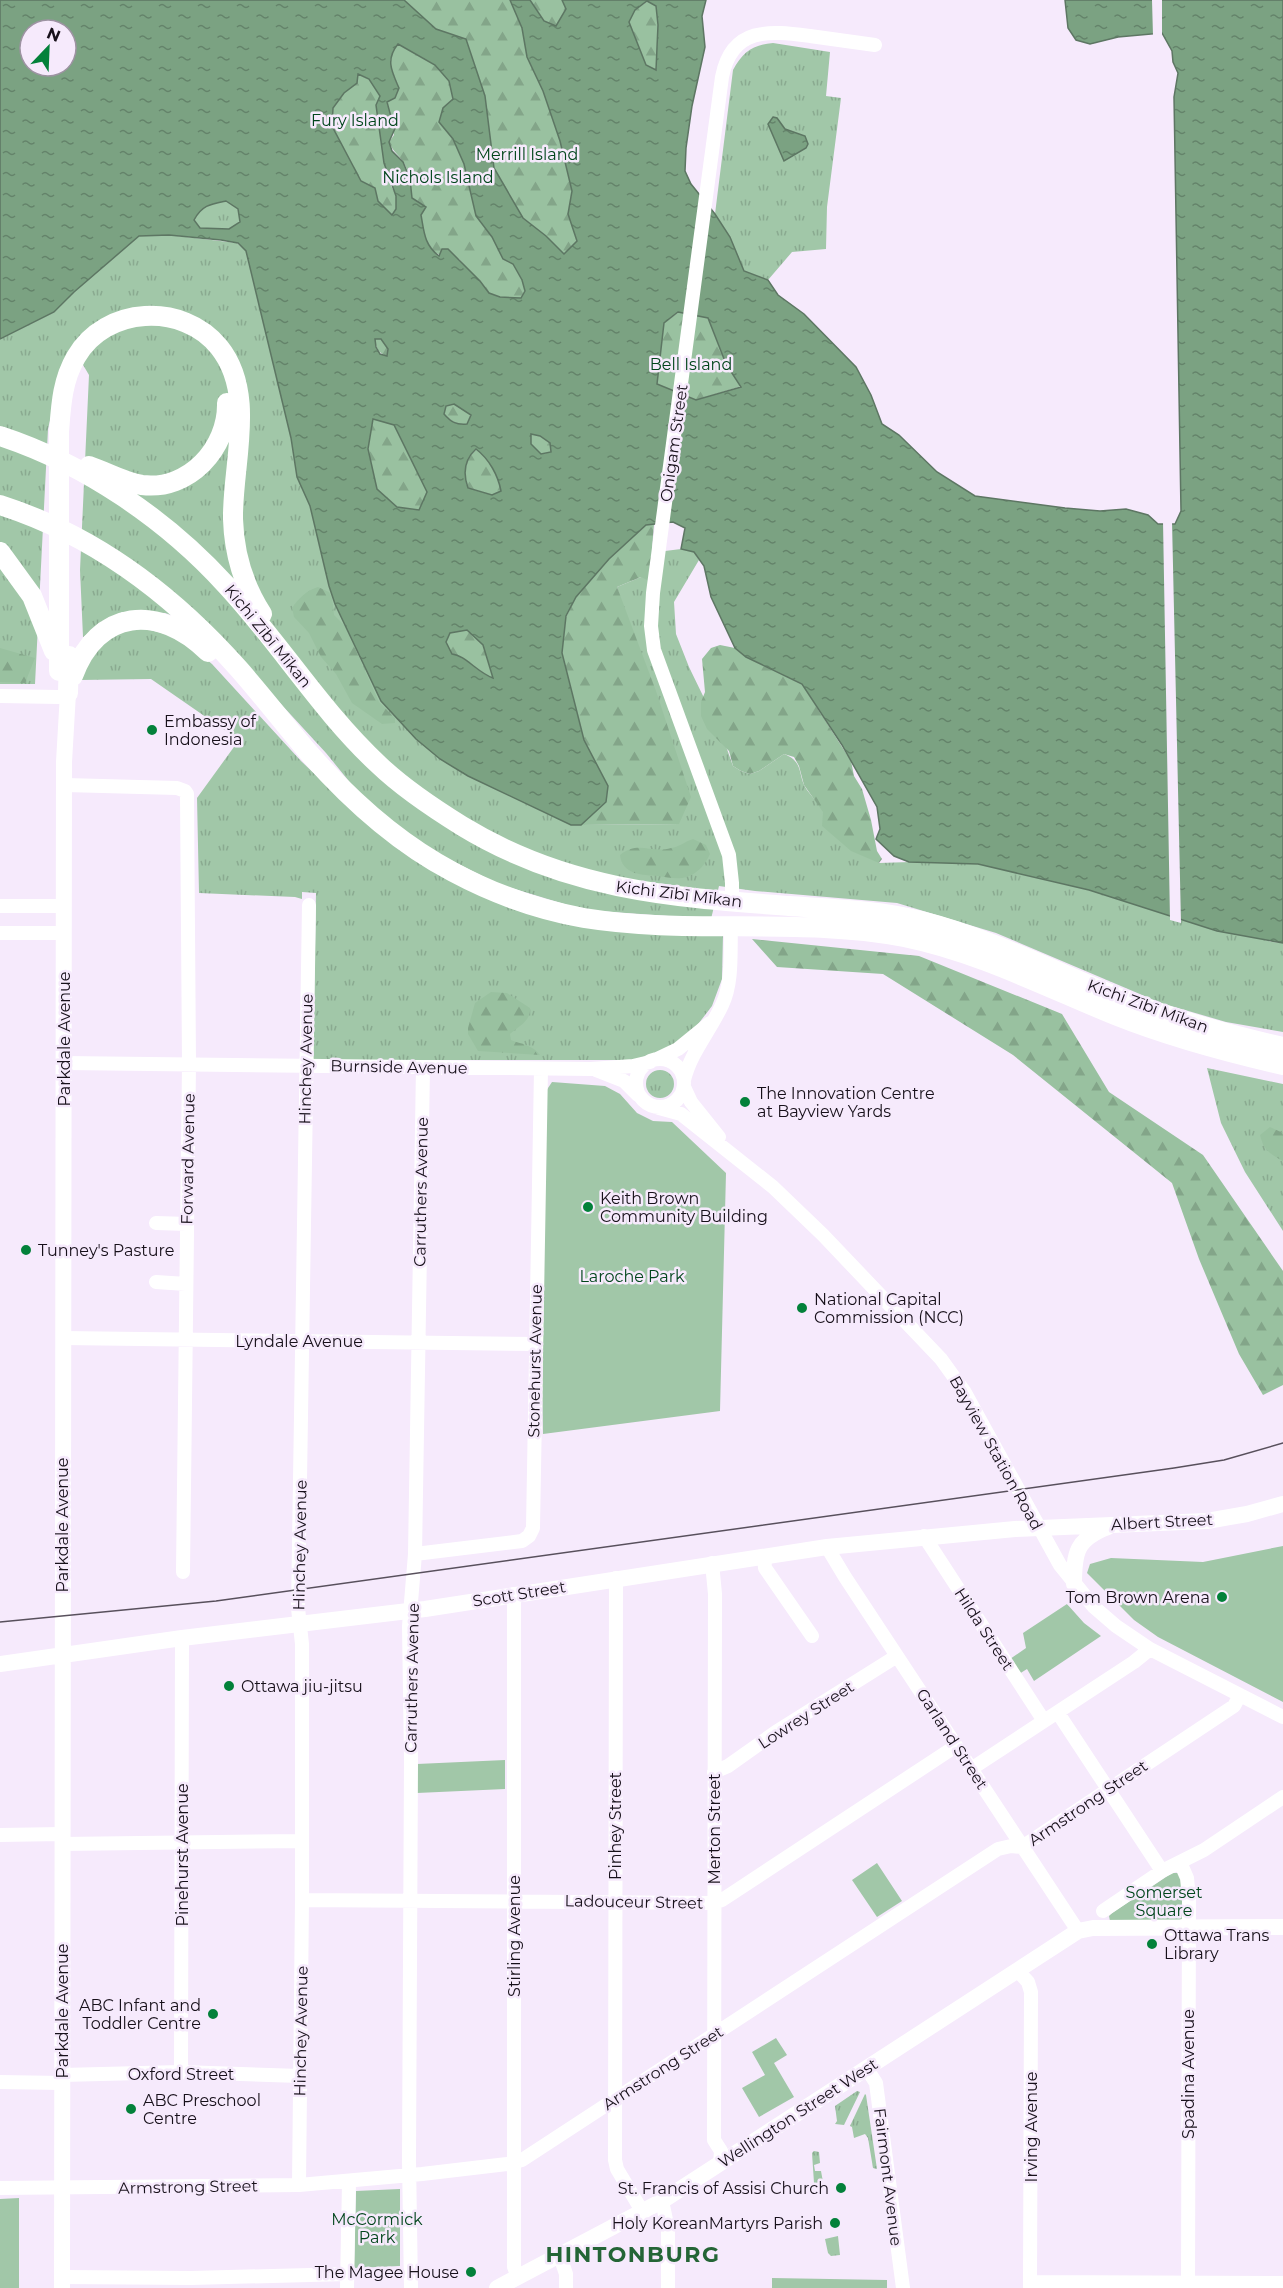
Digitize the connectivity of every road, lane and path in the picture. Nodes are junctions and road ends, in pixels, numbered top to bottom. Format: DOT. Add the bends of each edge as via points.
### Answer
graph roads {
  1 [pos="875,45"];
  2 [pos="0,436"];
  3 [pos="94,474"];
  4 [pos="0,505"];
  5 [pos="0,552"];
  6 [pos="59,671"];
  7 [pos="63,695"];
  8 [pos="0,696"];
  9 [pos="331,714"];
  10 [pos="310,754"];
  11 [pos="65,785"];
  12 [pos="732,902"];
  13 [pos="309,904"];
  14 [pos="0,906"];
  15 [pos="64,906"];
  16 [pos="731,927"];
  17 [pos="0,933"];
  18 [pos="64,933"];
  19 [pos="1142,1016"];
  20 [pos="714,1020"];
  21 [pos="1218,1041"];
  22 [pos="1283,1047"];
  23 [pos="652,1061"];
  24 [pos="64,1063"];
  25 [pos="189,1065"];
  26 [pos="1283,1065"];
  27 [pos="306,1066"];
  28 [pos="423,1067"];
  29 [pos="541,1069"];
  30 [pos="591,1069"];
  31 [pos="684,1083"];
  32 [pos="639,1096"];
  33 [pos="659,1108"];
  34 [pos="732,1152"];
  35 [pos="156,1223"];
  36 [pos="187,1224"];
  37 [pos="156,1282"];
  38 [pos="186,1284"];
  39 [pos="63,1338"];
  40 [pos="186,1340"];
  41 [pos="302,1341"];
  42 [pos="418,1341"];
  43 [pos="536,1344"];
  44 [pos="1283,1504"];
  45 [pos="1117,1524"];
  46 [pos="1039,1528"];
  47 [pos="924,1536"];
  48 [pos="827,1546"];
  49 [pos="764,1556"];
  50 [pos="414,1560"];
  51 [pos="712,1563"];
  52 [pos="183,1572"];
  53 [pos="616,1578"];
  54 [pos="1074,1584"];
  55 [pos="513,1594"];
  56 [pos="412,1610"];
  57 [pos="299,1625"];
  58 [pos="812,1636"];
  59 [pos="182,1638"];
  60 [pos="1150,1649"];
  61 [pos="62,1654"];
  62 [pos="897,1656"];
  63 [pos="0,1664"];
  64 [pos="1240,1695"];
  65 [pos="1058,1713"];
  66 [pos="1283,1717"];
  67 [pos="1044,1721"];
  68 [pos="956,1746"];
  69 [pos="971,1769"];
  70 [pos="714,1772"];
  71 [pos="1108,1790"];
  72 [pos="1283,1797"];
  73 [pos="0,1835"];
  74 [pos="62,1839"];
  75 [pos="302,1841"];
  76 [pos="183,1842"];
  77 [pos="1022,1847"];
  78 [pos="1180,1862"];
  79 [pos="1162,1871"];
  80 [pos="302,1900"];
  81 [pos="514,1900"];
  82 [pos="409,1901"];
  83 [pos="615,1903"];
  84 [pos="714,1903"];
  85 [pos="1103,1911"];
  86 [pos="1283,1927"];
  87 [pos="1188,1928"];
  88 [pos="1085,1930"];
  89 [pos="1017,1970"];
  90 [pos="714,2035"];
  91 [pos="867,2069"];
  92 [pos="181,2072"];
  93 [pos="300,2076"];
  94 [pos="62,2079"];
  95 [pos="0,2082"];
  96 [pos="615,2099"];
  97 [pos="514,2163"];
  98 [pos="720,2164"];
  99 [pos="410,2176"];
  100 [pos="349,2182"];
  101 [pos="299,2186"];
  102 [pos="0,2188"];
  103 [pos="62,2189"];
  104 [pos="662,2201"];
  105 [pos="642,2211"];
  106 [pos="561,2256"];
  107 [pos="518,2277"];
  108 [pos="347,2281"];
  109 [pos="62,2283"];
  110 [pos="1283,2283"];
  111 [pos="1030,2285"];
  112 [pos="1188,2285"];
  113 [pos="411,2288"];
  114 [pos="497,2288"];
  115 [pos="566,2288"];
  116 [pos="668,2288"];
  117 [pos="903,2288"];
  1 -- 12 [label="street, Onigam Street" via="760,33 735,47 724,68 651,626 654,650 726,846"];
  2 -- 3 [label="highway, Kichi Zībī Mīkan"];
  3 -- 7 [label="highway" via="152,485 193,472 211,455 225,429 227,399 219,369 201,345 182,333 144,326 114,335 100,345 79,375 71,427"];
  3 -- 9 [label="highway, Kichi Zībī Mīkan" via="210,568"];
  4 -- 10 [label="highway, Kichi Zībī Mīkan" via="94,547 148,583 196,623"];
  5 -- 6 [label="highway" via="26,584 38,608"];
  6 -- 7 [label="main road, Parkdale Avenue"];
  6 -- 9 [label="highway" via="59,432 66,378 81,350 104,329 128,318 162,315 186,322 209,336 227,357 234,373 240,397 233,512 237,555 258,607"];
  7 -- 8 [label="street"];
  7 -- 10 [label="highway" via="78,662 96,637 130,620 161,622 204,647"];
  7 -- 11 [label="main road, Parkdale Avenue"];
  9 -- 12 [label="highway, Kichi Zībī Mīkan" via="379,765 420,799 510,852 604,885"];
  10 -- 16 [label="highway, Kichi Zībī Mīkan" via="392,833 446,868 498,893 594,919"];
  11 -- 15 [label="main road, Parkdale Avenue"];
  11 -- 25 [label="street, Forward Avenue" via="186,791"];
  12 -- 16 [label="highway"];
  12 -- 19 [label="highway, Kichi Zībī Mīkan" via="868,912 918,920 967,934"];
  13 -- 27 [label="street, Hinchey Avenue"];
  14 -- 15 [label="street"];
  15 -- 18 [label="main road, Parkdale Avenue"];
  16 -- 19 [label="highway, Kichi Zībī Mīkan" via="825,928 927,943"];
  16 -- 20 [label="street" via="729,985"];
  17 -- 18 [label="street"];
  18 -- 24 [label="main road, Parkdale Avenue"];
  19 -- 21 [label="highway, Kichi Zībī Mīkan"];
  20 -- 23 [label="street" via="678,1049"];
  20 -- 31 [label="street" via="692,1056"];
  21 -- 22 [label="highway, Kichi Zībī Mīkan"];
  21 -- 26 [label="highway, Kichi Zībī Mīkan"];
  23 -- 30 [label="street, Burnside Avenue"];
  23 -- 31 [label="street" via="664,1059 675,1064"];
  23 -- 32 [label="street" via="636,1078"];
  24 -- 25 [label="street, Burnside Avenue"];
  24 -- 39 [label="main road, Parkdale Avenue"];
  25 -- 27 [label="street, Burnside Avenue"];
  25 -- 36 [label="street, Forward Avenue"];
  27 -- 28 [label="street, Burnside Avenue"];
  27 -- 41 [label="street, Hinchey Avenue"];
  28 -- 29 [label="street, Burnside Avenue"];
  28 -- 42 [label="street, Carruthers Avenue"];
  29 -- 30 [label="street, Burnside Avenue"];
  29 -- 43 [label="street, Stonehurst Avenue"];
  30 -- 32 [label="street, Burnside Avenue" via="624,1081"];
  31 -- 33 [label="street" via="678,1100"];
  31 -- 34 [label="street, Bayview Station Road" via="696,1109"];
  32 -- 33 [label="street"];
  33 -- 34 [label="street, Bayview Station Road" via="681,1114"];
  34 -- 46 [label="street, Bayview Station Road" via="815,1227 941,1359 964,1391"];
  35 -- 36 [label="street"];
  36 -- 38 [label="street, Forward Avenue"];
  37 -- 38 [label="street"];
  38 -- 40 [label="street, Forward Avenue"];
  39 -- 40 [label="street, Lyndale Avenue"];
  39 -- 61 [label="main road, Parkdale Avenue"];
  40 -- 41 [label="street, Lyndale Avenue"];
  40 -- 52 [label="street, Forward Avenue"];
  41 -- 42 [label="street, Lyndale Avenue"];
  41 -- 57 [label="street, Hinchey Avenue"];
  42 -- 43 [label="street, Lyndale Avenue"];
  42 -- 50 [label="street, Carruthers Avenue"];
  43 -- 50 [label="street, Stonehurst Avenue" via="530,1536"];
  44 -- 45 [label="main road, Albert Street" via="1226,1518"];
  45 -- 46 [label="main road, Albert Street"];
  45 -- 54 [label="main road" via="1094,1533 1081,1544 1074,1562"];
  46 -- 47 [label="main road, Scott Street"];
  46 -- 54 [label="street, Bayview Station Road"];
  47 -- 48 [label="main road, Scott Street"];
  47 -- 67 [label="street, Hilda Street"];
  48 -- 49 [label="main road, Scott Street"];
  48 -- 62 [label="street, Garland Street"];
  49 -- 51 [label="main road, Scott Street"];
  49 -- 58 [label="street" via="765,1568"];
  50 -- 56 [label="street, Carruthers Avenue"];
  51 -- 53 [label="main road, Scott Street"];
  51 -- 70 [label="street, Merton Street"];
  53 -- 55 [label="main road, Scott Street"];
  53 -- 83 [label="street, Pinhey Street"];
  54 -- 60 [label="street, Bayview Station Road" via="1109,1621"];
  55 -- 56 [label="main road, Scott Street"];
  55 -- 81 [label="street, Stirling Avenue"];
  56 -- 57 [label="main road, Scott Street"];
  56 -- 82 [label="street, Carruthers Avenue"];
  57 -- 59 [label="main road, Scott Street"];
  57 -- 75 [label="street, Hinchey Avenue"];
  59 -- 61 [label="main road, Scott Street"];
  59 -- 76 [label="street, Pinehurst Avenue"];
  60 -- 64 [label="street, Bayview Station Road"];
  60 -- 65 [label="street"];
  61 -- 63 [label="main road, Scott Street"];
  61 -- 74 [label="main road, Parkdale Avenue"];
  62 -- 68 [label="street, Garland Street"];
  62 -- 70 [label="street, Lowrey Street"];
  64 -- 66 [label="street, Bayview Station Road"];
  64 -- 71 [label="street, Armstrong Street" via="1231,1708"];
  65 -- 67 [label="street"];
  65 -- 71 [label="street"];
  67 -- 69 [label="street"];
  68 -- 69 [label="street, Garland Street"];
  68 -- 84 [label="street, Ladouceur Street"];
  69 -- 77 [label="street, Garland Street"];
  70 -- 84 [label="street, Merton Street"];
  71 -- 77 [label="street, Armstrong Street"];
  71 -- 79 [label="street"];
  72 -- 78 [label="street"];
  73 -- 74 [label="street"];
  74 -- 76 [label="street"];
  74 -- 94 [label="main road, Parkdale Avenue"];
  75 -- 76 [label="street"];
  75 -- 80 [label="street, Hinchey Avenue"];
  76 -- 92 [label="street, Pinehurst Avenue"];
  77 -- 88 [label="street, Garland Street"];
  77 -- 90 [label="street, Armstrong Street" via="998,1849"];
  78 -- 79 [label="street"];
  78 -- 87 [label="street, Spadina Avenue" via="1187,1880"];
  79 -- 85 [label="street"];
  80 -- 82 [label="street, Ladouceur Street"];
  80 -- 93 [label="street, Hinchey Avenue"];
  81 -- 82 [label="street, Ladouceur Street"];
  81 -- 83 [label="street, Ladouceur Street"];
  81 -- 97 [label="street, Stirling Avenue"];
  82 -- 99 [label="street, Carruthers Avenue"];
  83 -- 84 [label="street, Ladouceur Street"];
  83 -- 96 [label="street, Pinhey Street"];
  84 -- 90 [label="street, Merton Street"];
  86 -- 87 [label="main road"];
  87 -- 88 [label="main road"];
  87 -- 112 [label="street, Spadina Avenue"];
  88 -- 89 [label="main road, Wellington Street West"];
  89 -- 91 [label="main road, Wellington Street West"];
  89 -- 111 [label="street, Irving Avenue" via="1031,1992"];
  90 -- 96 [label="street, Armstrong Street"];
  90 -- 98 [label="street, Merton Street" via="714,2140 720,2151"];
  91 -- 98 [label="main road, Wellington Street West"];
  91 -- 117 [label="street, Fairmont Avenue" via="876,2083"];
  92 -- 93 [label="street, Oxford Street"];
  92 -- 94 [label="street, Oxford Street"];
  93 -- 101 [label="street, Hinchey Avenue"];
  94 -- 95 [label="street, Oxford Street"];
  94 -- 103 [label="main road, Parkdale Avenue"];
  96 -- 97 [label="street, Armstrong Street"];
  96 -- 105 [label="street, Pinhey Street" via="615,2165"];
  97 -- 99 [label="street, Armstrong Street"];
  97 -- 107 [label="street, Stirling Avenue" via="514,2267"];
  98 -- 104 [label="main road, Wellington Street West"];
  99 -- 100 [label="street, Armstrong Street"];
  99 -- 113 [label="street, Carruthers Avenue"];
  100 -- 101 [label="street, Armstrong Street"];
  100 -- 108 [label="street"];
  101 -- 103 [label="street, Armstrong Street"];
  102 -- 103 [label="street, Armstrong Street"];
  103 -- 109 [label="main road, Parkdale Avenue"];
  104 -- 105 [label="main road, Wellington Street West"];
  104 -- 116 [label="street" via="668,2229"];
  105 -- 106 [label="main road, Wellington Street West"];
  106 -- 107 [label="main road, Wellington Street West"];
  106 -- 115 [label="street"];
  107 -- 114 [label="main road, Wellington Street West"];
  108 -- 109 [label="street" via="191,2278"];
  110 -- 112 [label="street"];
  111 -- 112 [label="street"];
}
